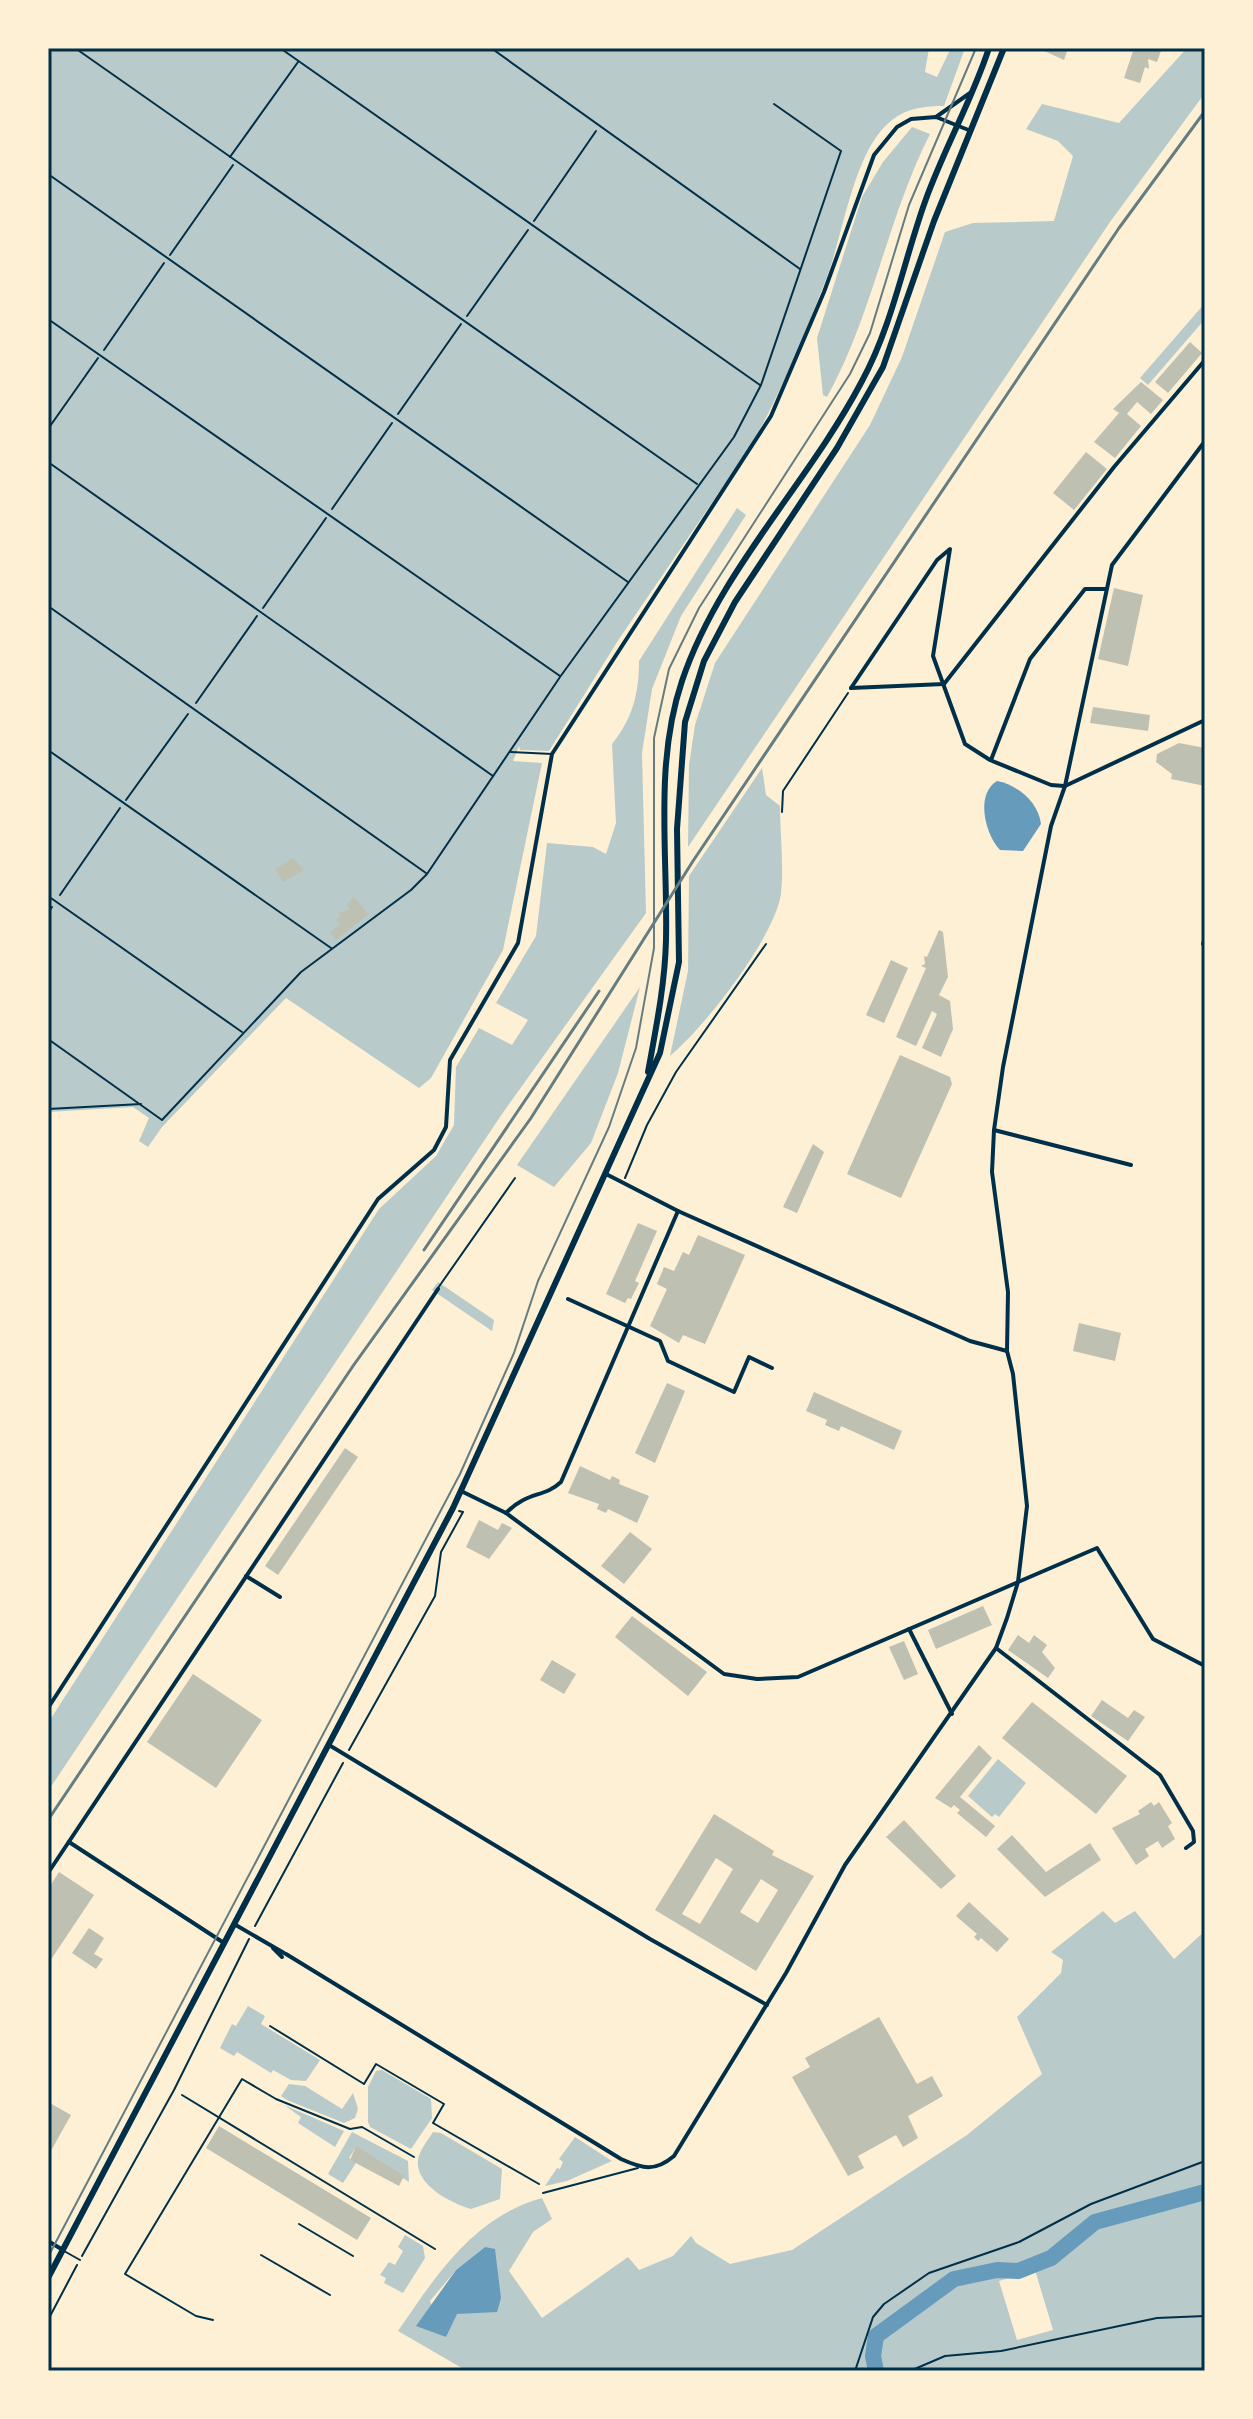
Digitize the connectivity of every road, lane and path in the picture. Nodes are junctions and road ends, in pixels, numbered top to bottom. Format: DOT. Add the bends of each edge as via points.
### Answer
graph roads {
  1 [pos="75,48"];
  2 [pos="280,48"];
  3 [pos="491,48"];
  4 [pos="989,48"];
  5 [pos="1004,48"];
  6 [pos="299,61"];
  7 [pos="975,89"];
  8 [pos="774,104"];
  9 [pos="936,117"];
  10 [pos="959,125"];
  11 [pos="599,127"];
  12 [pos="971,131"];
  13 [pos="230,157"];
  14 [pos="236,161"];
  15 [pos="48,174"];
  16 [pos="532,225"];
  17 [pos="168,258"];
  18 [pos="801,269"];
  19 [pos="48,319"];
  20 [pos="464,321"];
  21 [pos="100,355"];
  22 [pos="1205,360"];
  23 [pos="761,385"];
  24 [pos="396,418"];
  25 [pos="48,429"];
  26 [pos="1205,441"];
  27 [pos="48,462"];
  28 [pos="698,485"];
  29 [pos="328,515"];
  30 [pos="629,582"];
  31 [pos="1105,589"];
  32 [pos="48,606"];
  33 [pos="260,612"];
  34 [pos="560,677"];
  35 [pos="944,684"];
  36 [pos="851,688"];
  37 [pos="193,707"];
  38 [pos="1205,720"];
  39 [pos="48,750"];
  40 [pos="510,752"];
  41 [pos="552,754"];
  42 [pos="990,760"];
  43 [pos="494,777"];
  44 [pos="1065,786"];
  45 [pos="124,803"];
  46 [pos="782,812"];
  47 [pos="427,874"];
  48 [pos="48,896"];
  49 [pos="56,902"];
  50 [pos="48,913"];
  51 [pos="1205,937"];
  52 [pos="766,944"];
  53 [pos="1203,944"];
  54 [pos="332,949"];
  55 [pos="243,1033"];
  56 [pos="48,1039"];
  57 [pos="647,1079"];
  58 [pos="142,1104"];
  59 [pos="48,1109"];
  60 [pos="994,1130"];
  61 [pos="1131,1165"];
  62 [pos="606,1174"];
  63 [pos="515,1178"];
  64 [pos="623,1183"];
  65 [pos="678,1211"];
  66 [pos="438,1289"];
  67 [pos="568,1299"];
  68 [pos="630,1328"];
  69 [pos="1007,1351"];
  70 [pos="772,1368"];
  71 [pos="461,1491"];
  72 [pos="453,1508"];
  73 [pos="506,1513"];
  74 [pos="246,1576"];
  75 [pos="1018,1582"];
  76 [pos="280,1597"];
  77 [pos="909,1629"];
  78 [pos="996,1648"];
  79 [pos="1205,1666"];
  80 [pos="48,1708"];
  81 [pos="952,1714"];
  82 [pos="329,1745"];
  83 [pos="346,1756"];
  84 [pos="69,1842"];
  85 [pos="1186,1848"];
  86 [pos="48,1873"];
  87 [pos="234,1924"];
  88 [pos="251,1934"];
  89 [pos="224,1943"];
  90 [pos="767,2005"];
  91 [pos="270,2026"];
  92 [pos="182,2095"];
  93 [pos="219,2118"];
  94 [pos="414,2157"];
  95 [pos="1205,2161"];
  96 [pos="640,2168"];
  97 [pos="539,2184"];
  98 [pos="543,2193"];
  99 [pos="299,2224"];
  100 [pos="48,2241"];
  101 [pos="435,2249"];
  102 [pos="63,2250"];
  103 [pos="261,2255"];
  104 [pos="353,2256"];
  105 [pos="80,2260"];
  106 [pos="48,2278"];
  107 [pos="330,2295"];
  108 [pos="1205,2316"];
  109 [pos="48,2320"];
  110 [pos="213,2320"];
  111 [pos="855,2371"];
  112 [pos="910,2371"];
  1 -- 13 [label="lane"];
  2 -- 6 [label="lane"];
  3 -- 11 [label="lane"];
  4 -- 7 [label="main road"];
  5 -- 12 [label="main road"];
  6 -- 13 [label="lane"];
  6 -- 16 [label="lane"];
  7 -- 9 [label="street"];
  7 -- 10 [label="main road"];
  8 -- 18 [label="lane" via="841,151"];
  9 -- 10 [label="street"];
  9 -- 41 [label="street" via="904,122 874,155 771,416"];
  10 -- 12 [label="street"];
  10 -- 57 [label="main road" via="925,202 864,379 694,650 672,720 666,775 666,950"];
  11 -- 16 [label="path"];
  11 -- 18 [label="lane"];
  12 -- 57 [label="main road" via="883,367 837,448 735,602 704,661 685,722 677,829 679,931 669,1021"];
  13 -- 14 [label="lane"];
  14 -- 17 [label="path"];
  14 -- 20 [label="lane"];
  15 -- 17 [label="lane"];
  16 -- 20 [label="path"];
  16 -- 23 [label="lane"];
  17 -- 21 [label="path"];
  17 -- 24 [label="lane"];
  18 -- 23 [label="lane"];
  19 -- 21 [label="lane"];
  20 -- 24 [label="path"];
  20 -- 28 [label="lane"];
  21 -- 25 [label="path"];
  21 -- 29 [label="lane"];
  22 -- 35 [label="street"];
  23 -- 28 [label="lane" via="734,437"];
  24 -- 29 [label="path"];
  24 -- 30 [label="lane"];
  26 -- 31 [label="street" via="1121,549"];
  27 -- 33 [label="lane"];
  28 -- 30 [label="lane"];
  29 -- 33 [label="path"];
  29 -- 34 [label="lane"];
  30 -- 34 [label="lane"];
  31 -- 42 [label="street" via="1085,589 1030,659"];
  31 -- 44 [label="street"];
  32 -- 37 [label="lane"];
  33 -- 37 [label="path"];
  33 -- 43 [label="lane"];
  34 -- 40 [label="lane"];
  35 -- 36 [label="street"];
  35 -- 36 [label="street" via="933,656 950,549 937,560"];
  35 -- 42 [label="street" via="965,744"];
  36 -- 46 [label="path" via="783,791"];
  37 -- 45 [label="path"];
  37 -- 47 [label="lane"];
  38 -- 44 [label="street"];
  39 -- 45 [label="lane"];
  40 -- 41 [label="lane"];
  40 -- 43 [label="lane"];
  41 -- 80 [label="street" via="518,943 450,1060 446,1127 434,1150 378,1199"];
  42 -- 44 [label="street"];
  43 -- 47 [label="lane"];
  44 -- 60 [label="street" via="1051,826"];
  45 -- 49 [label="path"];
  45 -- 54 [label="lane"];
  47 -- 54 [label="lane"];
  48 -- 49 [label="lane"];
  49 -- 50 [label="path"];
  49 -- 55 [label="lane"];
  51 -- 53 [label="street"];
  52 -- 64 [label="path" via="676,1072"];
  54 -- 55 [label="lane" via="301,972"];
  55 -- 58 [label="lane" via="162,1120"];
  56 -- 58 [label="lane"];
  57 -- 62 [label="main road"];
  58 -- 59 [label="lane"];
  60 -- 61 [label="street"];
  60 -- 69 [label="street" via="992,1172 1008,1292"];
  62 -- 64 [label="street"];
  62 -- 71 [label="main road"];
  63 -- 66 [label="lane"];
  64 -- 65 [label="street"];
  65 -- 68 [label="street"];
  65 -- 69 [label="street" via="970,1341"];
  66 -- 74 [label="street"];
  67 -- 68 [label="street"];
  68 -- 70 [label="street" via="660,1341 668,1361 734,1392 749,1357"];
  68 -- 73 [label="street" via="561,1482 525,1495"];
  69 -- 75 [label="street" via="1027,1506"];
  71 -- 72 [label="main road"];
  71 -- 73 [label="street"];
  72 -- 82 [label="main road"];
  72 -- 83 [label="path" via="463,1512 441,1552 435,1596"];
  73 -- 77 [label="street" via="724,1674 798,1677"];
  74 -- 76 [label="street"];
  74 -- 84 [label="street"];
  75 -- 77 [label="street"];
  75 -- 78 [label="street"];
  75 -- 79 [label="street" via="1097,1548 1153,1639"];
  77 -- 81 [label="street"];
  78 -- 81 [label="street"];
  78 -- 85 [label="street" via="1160,1775 1193,1831 1194,1842"];
  81 -- 90 [label="street" via="856,1849"];
  82 -- 83 [label="street"];
  82 -- 87 [label="main road"];
  83 -- 88 [label="path"];
  83 -- 90 [label="street"];
  84 -- 86 [label="street"];
  84 -- 89 [label="street"];
  87 -- 88 [label="street"];
  87 -- 89 [label="main road"];
  88 -- 96 [label="street"];
  88 -- 105 [label="path" via="174,2090"];
  89 -- 102 [label="main road"];
  90 -- 96 [label="street" via="674,2156 651,2169"];
  91 -- 97 [label="lane" via="364,2084 376,2064 444,2104 433,2123"];
  92 -- 93 [label="lane"];
  93 -- 94 [label="lane" via="242,2079 350,2129 362,2127"];
  93 -- 101 [label="lane"];
  93 -- 110 [label="lane" via="125,2274 196,2316"];
  95 -- 111 [label="path" via="1091,2204 1019,2242 929,2273 873,2317"];
  96 -- 98 [label="lane"];
  99 -- 104 [label="lane"];
  100 -- 102 [label="street"];
  102 -- 105 [label="lane"];
  102 -- 106 [label="main road"];
  103 -- 107 [label="lane"];
  105 -- 109 [label="path"];
  108 -- 112 [label="path" via="1157,2318 1001,2351 945,2356"];
}
